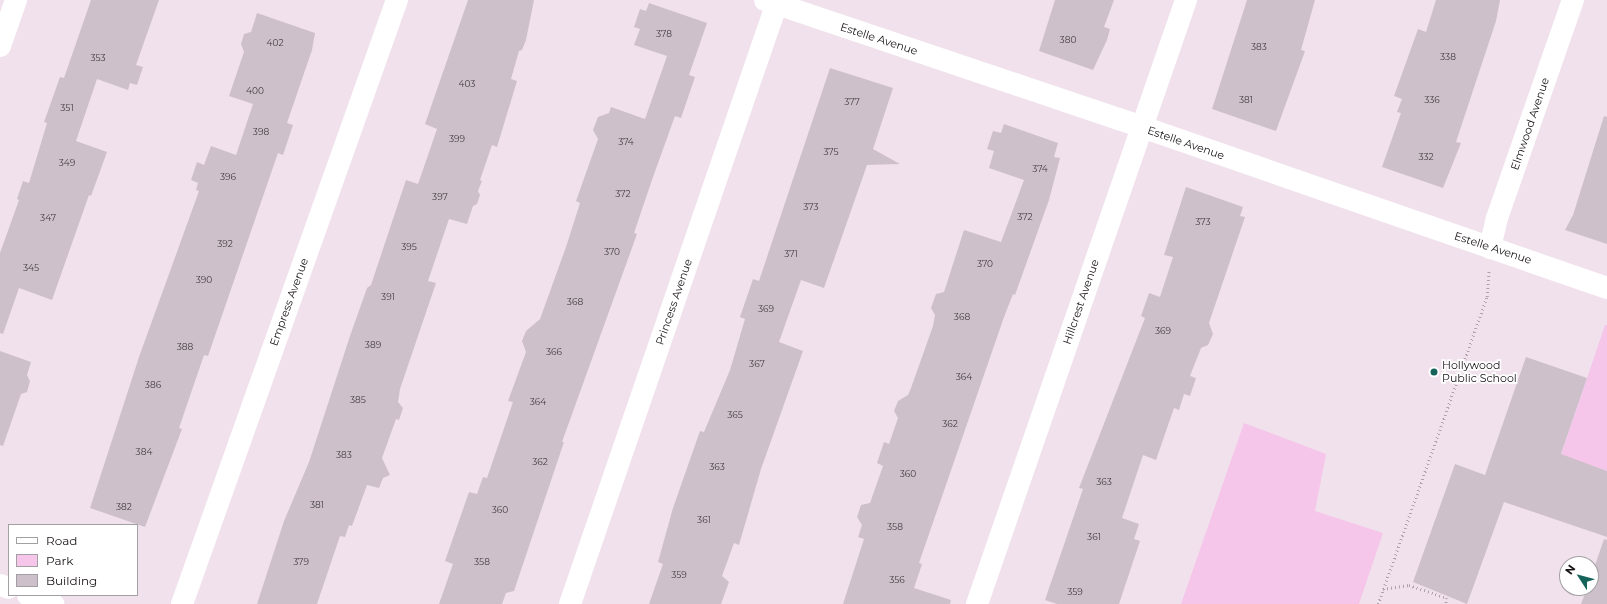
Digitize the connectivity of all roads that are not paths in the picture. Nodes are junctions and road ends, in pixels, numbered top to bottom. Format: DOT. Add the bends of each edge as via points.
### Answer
graph roads {
  1 [pos="16,0"];
  2 [pos="397,0"];
  3 [pos="1186,0"];
  4 [pos="1573,0"];
  5 [pos="773,2"];
  6 [pos="0,46"];
  7 [pos="1142,127"];
  8 [pos="1490,248"];
  9 [pos="1607,288"];
  10 [pos="31,596"];
  11 [pos="53,604"];
  12 [pos="182,604"];
  13 [pos="570,604"];
  14 [pos="977,604"];
  1 -- 6 [label="street"];
  2 -- 12 [label="street, Empress Avenue"];
  3 -- 7 [label="street, Hillcrest Avenue"];
  4 -- 8 [label="street, Elmwood Avenue" via="1497,218"];
  5 -- 7 [label="street, Estelle Avenue"];
  5 -- 13 [label="street, Princess Avenue"];
  7 -- 8 [label="street, Estelle Avenue"];
  7 -- 14 [label="street, Hillcrest Avenue"];
  8 -- 9 [label="street, Estelle Avenue"];
  10 -- 11 [label="street"];
}
